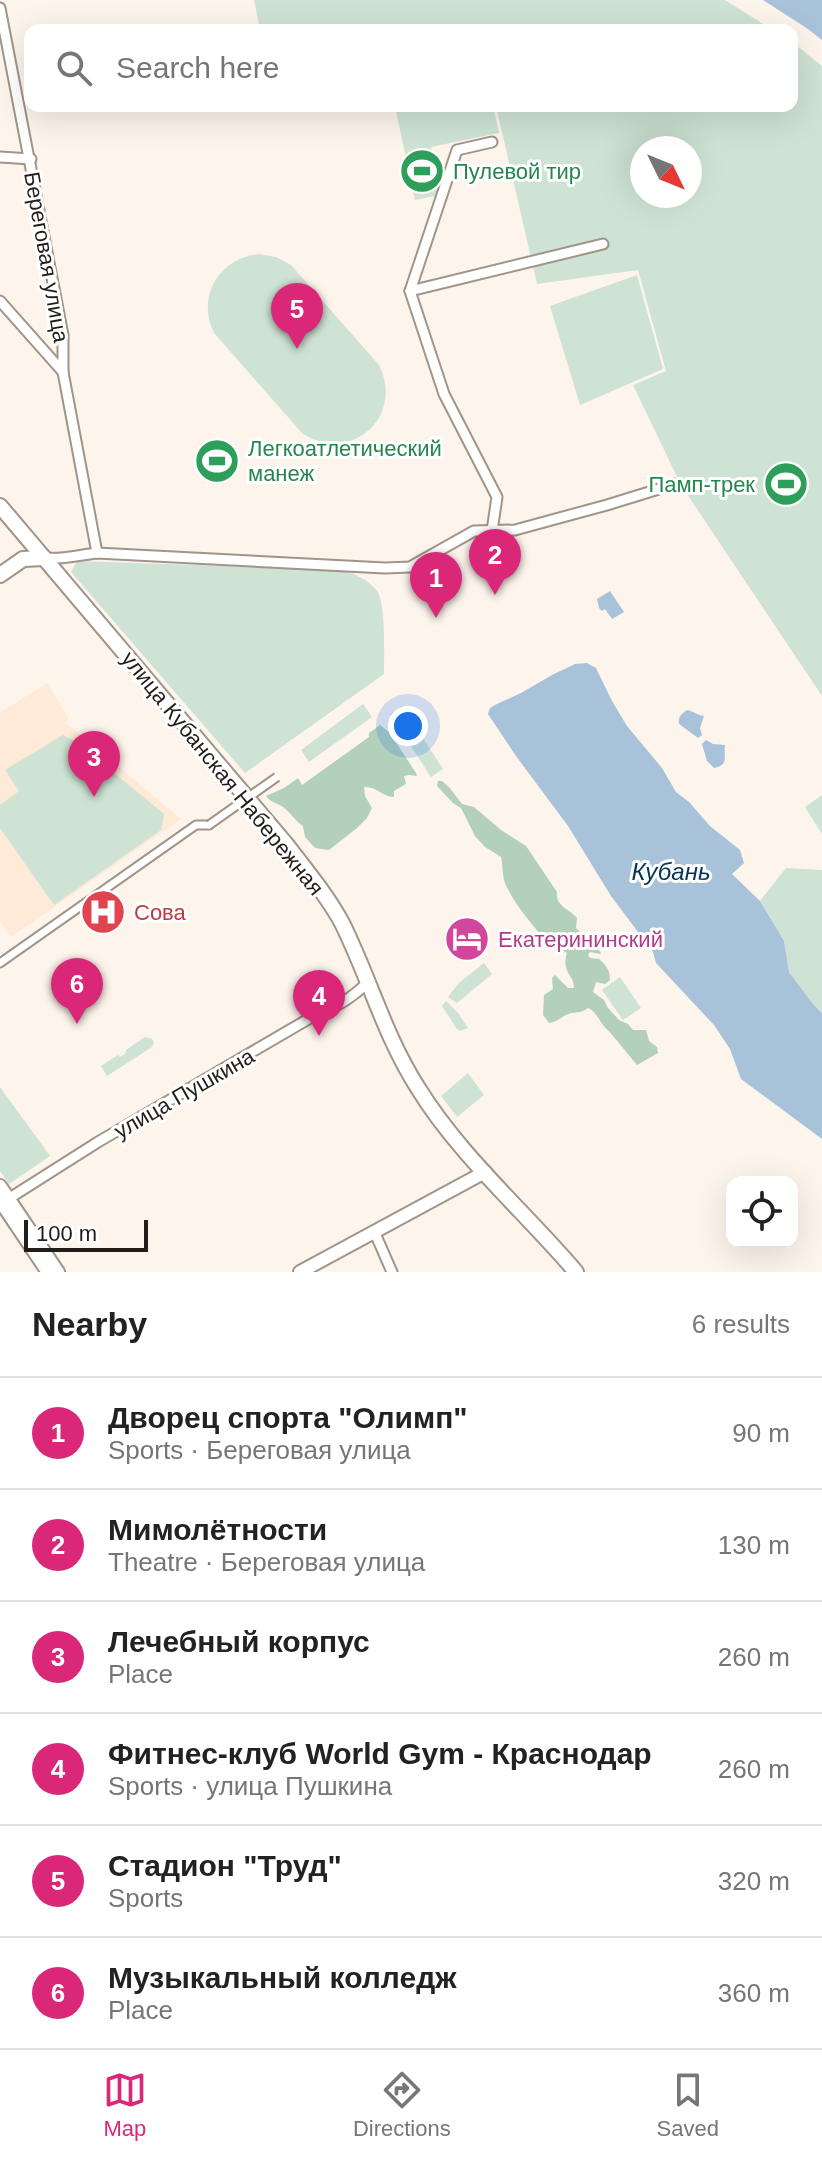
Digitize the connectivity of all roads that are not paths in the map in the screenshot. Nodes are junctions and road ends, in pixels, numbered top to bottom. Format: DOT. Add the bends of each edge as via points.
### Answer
graph roads {
  1 [pos="0,8"];
  2 [pos="492,142"];
  3 [pos="0,157"];
  4 [pos="31,159"];
  5 [pos="603,244"];
  6 [pos="410,291"];
  7 [pos="0,301"];
  8 [pos="63,372"];
  9 [pos="675,484"];
  10 [pos="0,506"];
  11 [pos="492,531"];
  12 [pos="97,553"];
  13 [pos="44,558"];
  14 [pos="0,575"];
  15 [pos="277,777"];
  16 [pos="0,963"];
  17 [pos="368,982"];
  18 [pos="485,1172"];
  19 [pos="0,1186"];
  20 [pos="3,1201"];
  21 [pos="374,1231"];
  22 [pos="49,1272"];
  23 [pos="58,1272"];
  24 [pos="300,1272"];
  25 [pos="392,1272"];
  26 [pos="576,1272"];
  1 -- 4 [label="street, Береговая улица"];
  2 -- 6 [label="street" via="457,150"];
  3 -- 4 [label="street"];
  4 -- 8 [label="street, Береговая улица" via="63,335"];
  5 -- 6 [label="street"];
  6 -- 11 [label="street" via="444,394 497,497"];
  7 -- 8 [label="street"];
  8 -- 12 [label="street, Береговая улица"];
  9 -- 11 [label="street" via="515,530"];
  10 -- 13 [label="main road, улица Кубанская Набережная"];
  11 -- 12 [label="street" via="474,531 410,567 395,568"];
  12 -- 13 [label="street"];
  13 -- 14 [label="main road" via="23,559"];
  13 -- 17 [label="main road, улица Кубанская Набережная" via="309,873 341,921"];
  15 -- 16 [label="street, bridge" via="209,825 196,825"];
  17 -- 18 [label="main road, улица Кубанская Набережная" via="416,1085"];
  17 -- 20 [label="street, улица Пушкина"];
  18 -- 21 [label="street"];
  18 -- 26 [label="main road, улица Кубанская Набережная"];
  19 -- 20 [label="street"];
  20 -- 22 [label="main road"];
  20 -- 23 [label="street"];
  21 -- 24 [label="street"];
  21 -- 25 [label="street"];
}
